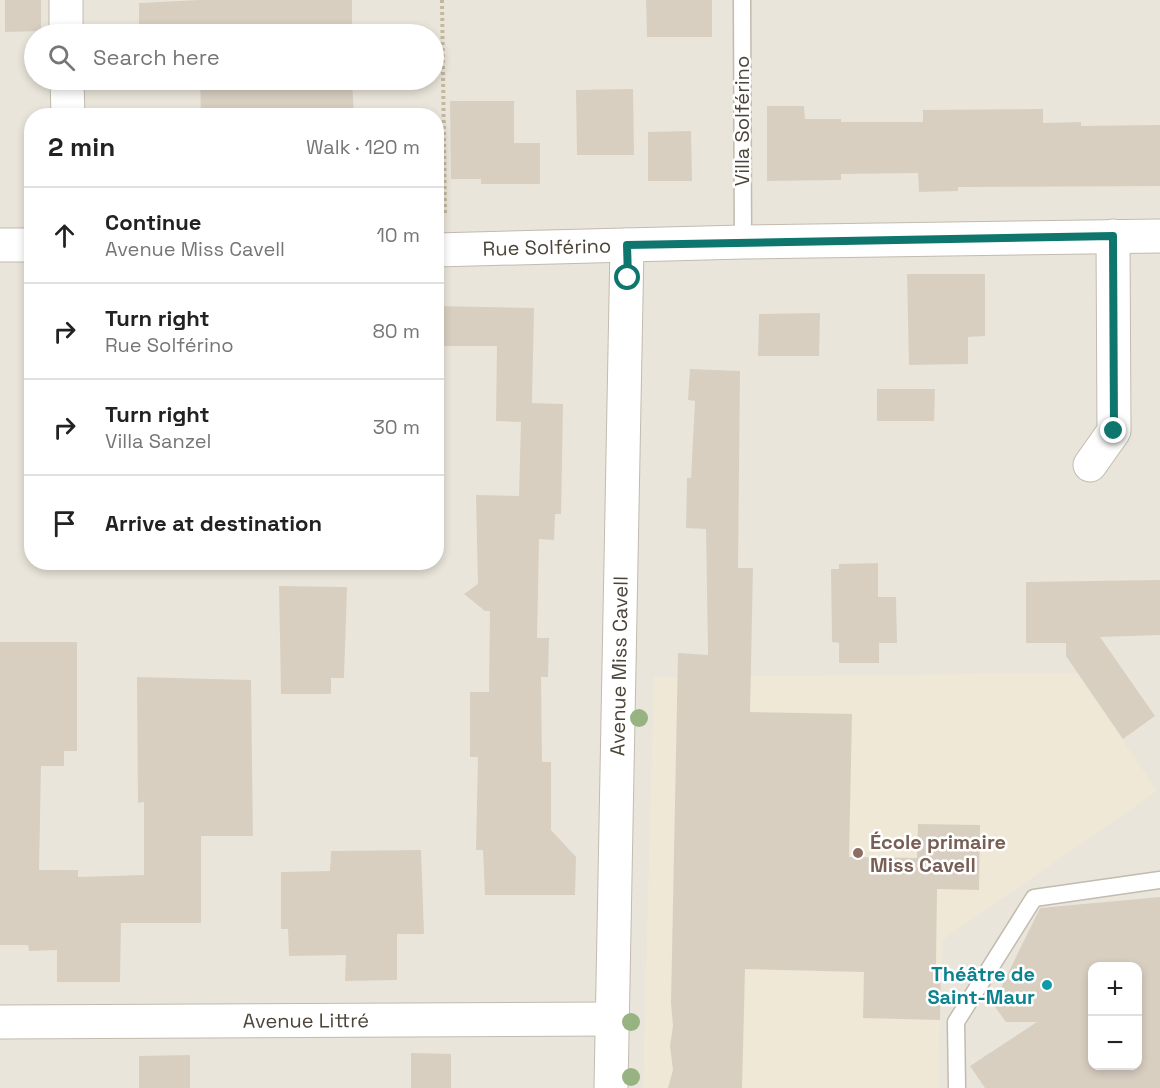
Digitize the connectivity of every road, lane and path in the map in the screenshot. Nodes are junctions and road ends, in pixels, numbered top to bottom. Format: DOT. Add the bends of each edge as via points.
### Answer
graph roads {
  1 [pos="66,0"];
  2 [pos="442,0"];
  3 [pos="742,0"];
  4 [pos="66,24"];
  5 [pos="442,24"];
  6 [pos="67,90"];
  7 [pos="442,90"];
  8 [pos="68,108"];
  9 [pos="442,108"];
  10 [pos="1113,236"];
  11 [pos="1160,236"];
  12 [pos="742,242"];
  13 [pos="0,245"];
  14 [pos="24,245"];
  15 [pos="627,245"];
  16 [pos="444,250"];
  17 [pos="1090,465"];
  18 [pos="1160,880"];
  19 [pos="612,1019"];
  20 [pos="0,1022"];
  21 [pos="611,1088"];
  22 [pos="957,1088"];
  1 -- 4 [label="street"];
  2 -- 5 [label="path"];
  3 -- 12 [label="lane, Villa Solférino"];
  6 -- 8 [label="street"];
  7 -- 9 [label="path"];
  10 -- 11 [label="street, Rue Solférino"];
  10 -- 12 [label="street, Rue Solférino"];
  10 -- 17 [label="street" via="1114,431"];
  12 -- 15 [label="street, Rue Solférino"];
  13 -- 14 [label="street"];
  15 -- 16 [label="street, Rue Solférino"];
  15 -- 19 [label="street, Avenue Miss Cavell"];
  18 -- 22 [label="lane" via="1034,898 956,1022"];
  19 -- 20 [label="street, Avenue Littré"];
  19 -- 21 [label="street, Avenue Miss Cavell"];
}
